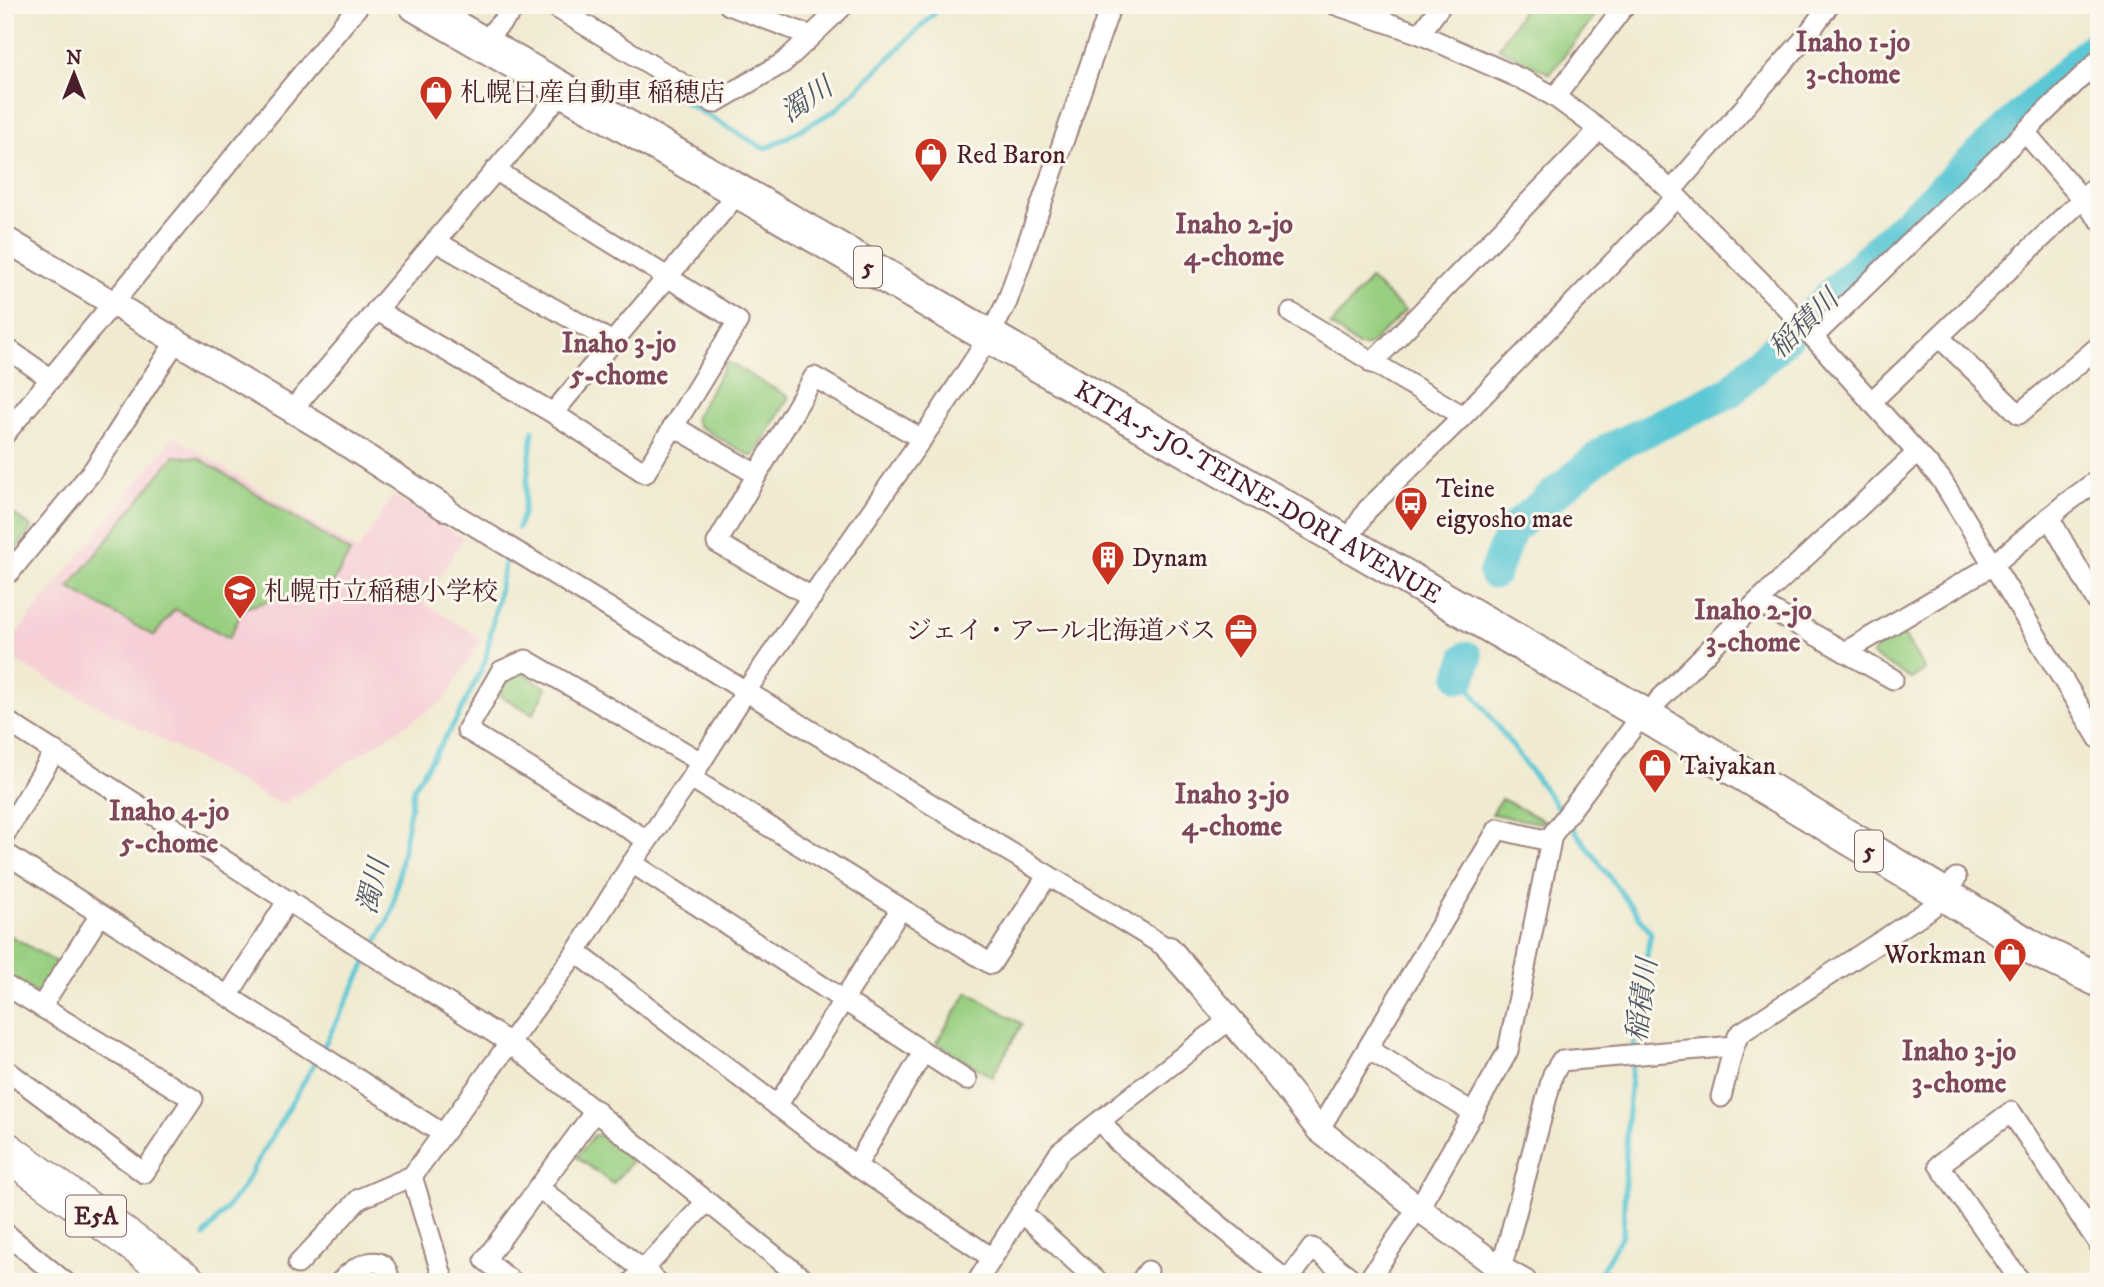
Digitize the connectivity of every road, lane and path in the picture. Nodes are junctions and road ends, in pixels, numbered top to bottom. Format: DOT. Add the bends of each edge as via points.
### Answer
graph roads {
  1 [pos="359,5"];
  2 [pos="416,5"];
  3 [pos="453,5"];
  4 [pos="518,5"];
  5 [pos="552,5"];
  6 [pos="729,5"];
  7 [pos="844,5"];
  8 [pos="1111,5"];
  9 [pos="1336,5"];
  10 [pos="1441,5"];
  11 [pos="1625,5"];
  12 [pos="1829,5"];
  13 [pos="495,29"];
  14 [pos="1420,34"];
  15 [pos="811,36"];
  16 [pos="2099,60"];
  17 [pos="563,91"];
  18 [pos="1555,97"];
  19 [pos="1598,131"];
  20 [pos="2025,132"];
  21 [pos="495,170"];
  22 [pos="2099,183"];
  23 [pos="738,192"];
  24 [pos="1674,194"];
  25 [pos="2082,199"];
  26 [pos="2099,219"];
  27 [pos="5,239"];
  28 [pos="435,241"];
  29 [pos="666,278"];
  30 [pos="113,303"];
  31 [pos="376,310"];
  32 [pos="1291,313"];
  33 [pos="994,330"];
  34 [pos="1811,335"];
  35 [pos="1939,337"];
  36 [pos="176,341"];
  37 [pos="614,343"];
  38 [pos="2099,346"];
  39 [pos="5,347"];
  40 [pos="1372,363"];
  41 [pos="51,379"];
  42 [pos="1871,402"];
  43 [pos="292,410"];
  44 [pos="553,413"];
  45 [pos="1463,416"];
  46 [pos="673,426"];
  47 [pos="5,434"];
  48 [pos="922,439"];
  49 [pos="1917,453"];
  50 [pos="756,474"];
  51 [pos="2099,479"];
  52 [pos="446,508"];
  53 [pos="2049,517"];
  54 [pos="1357,526"];
  55 [pos="1993,565"];
  56 [pos="5,569"];
  57 [pos="811,597"];
  58 [pos="2097,597"];
  59 [pos="1757,602"];
  60 [pos="1845,652"];
  61 [pos="1892,679"];
  62 [pos="746,691"];
  63 [pos="1650,707"];
  64 [pos="5,720"];
  65 [pos="2099,739"];
  66 [pos="55,751"];
  67 [pos="696,770"];
  68 [pos="5,834"];
  69 [pos="1551,838"];
  70 [pos="648,840"];
  71 [pos="5,853"];
  72 [pos="632,863"];
  73 [pos="1047,876"];
  74 [pos="1951,887"];
  75 [pos="288,901"];
  76 [pos="900,910"];
  77 [pos="100,915"];
  78 [pos="1169,949"];
  79 [pos="576,952"];
  80 [pos="2099,955"];
  81 [pos="2099,980"];
  82 [pos="5,985"];
  83 [pos="228,996"];
  84 [pos="844,1000"];
  85 [pos="41,1007"];
  86 [pos="1229,1020"];
  87 [pos="510,1043"];
  88 [pos="1734,1046"];
  89 [pos="1368,1049"];
  90 [pos="923,1053"];
  91 [pos="5,1069"];
  92 [pos="967,1080"];
  93 [pos="1721,1097"];
  94 [pos="777,1105"];
  95 [pos="596,1110"];
  96 [pos="1474,1113"];
  97 [pos="1101,1120"];
  98 [pos="1319,1130"];
  99 [pos="443,1135"];
  100 [pos="5,1150"];
  101 [pos="856,1166"];
  102 [pos="412,1176"];
  103 [pos="5,1181"];
  104 [pos="538,1187"];
  105 [pos="707,1201"];
  106 [pos="1418,1208"];
  107 [pos="1021,1212"];
  108 [pos="5,1233"];
  109 [pos="2099,1244"];
  110 [pos="992,1258"];
  111 [pos="298,1265"];
  112 [pos="637,1275"];
  113 [pos="1496,1275"];
  114 [pos="1287,1281"];
  115 [pos="65,1282"];
  116 [pos="144,1282"];
  117 [pos="187,1282"];
  118 [pos="340,1282"];
  119 [pos="389,1282"];
  120 [pos="444,1282"];
  121 [pos="513,1282"];
  122 [pos="658,1282"];
  123 [pos="807,1282"];
  124 [pos="977,1282"];
  125 [pos="1098,1282"];
  126 [pos="1356,1282"];
  127 [pos="1367,1282"];
  128 [pos="1524,1282"];
  129 [pos="2021,1282"];
  1 -- 30 [label="street"];
  2 -- 17 [label="highway, KITA-5-JO-TEINE-DORI AVENUE / 5"];
  3 -- 13 [label="highway, KITA-5-JO-TEINE-DORI AVENUE / 5"];
  4 -- 13 [label="street"];
  5 -- 15 [label="street" via="714,103 783,63"];
  6 -- 15 [label="street"];
  7 -- 15 [label="street"];
  8 -- 33 [label="street"];
  9 -- 14 [label="street"];
  10 -- 14 [label="street"];
  11 -- 18 [label="street"];
  12 -- 24 [label="street"];
  13 -- 33 [label="highway, KITA-5-JO-TEINE-DORI AVENUE / 5"];
  14 -- 18 [label="street"];
  16 -- 20 [label="street"];
  17 -- 21 [label="street"];
  17 -- 23 [label="highway, KITA-5-JO-TEINE-DORI AVENUE / 5"];
  18 -- 19 [label="street"];
  19 -- 24 [label="street" via="1626,149"];
  19 -- 40 [label="street"];
  20 -- 25 [label="street"];
  20 -- 34 [label="street"];
  21 -- 28 [label="street"];
  21 -- 29 [label="street"];
  22 -- 25 [label="street"];
  23 -- 29 [label="street"];
  23 -- 33 [label="highway, KITA-5-JO-TEINE-DORI AVENUE / 5"];
  24 -- 34 [label="street"];
  24 -- 45 [label="street"];
  25 -- 26 [label="street"];
  25 -- 35 [label="street"];
  27 -- 30 [label="street"];
  28 -- 31 [label="street"];
  28 -- 37 [label="street"];
  29 -- 37 [label="street"];
  29 -- 46 [label="street" via="738,321"];
  30 -- 36 [label="street"];
  30 -- 41 [label="street"];
  31 -- 43 [label="street"];
  31 -- 44 [label="street"];
  32 -- 40 [label="street"];
  33 -- 48 [label="street"];
  33 -- 54 [label="highway, KITA-5-JO-TEINE-DORI AVENUE / 5"];
  33 -- 63 [label="highway, KITA-5-JO-TEINE-DORI AVENUE / 5"];
  34 -- 42 [label="street"];
  35 -- 38 [label="street" via="2019,414"];
  35 -- 42 [label="street"];
  36 -- 43 [label="street"];
  36 -- 56 [label="street" via="94,469 10,572"];
  37 -- 44 [label="street"];
  39 -- 41 [label="street"];
  40 -- 45 [label="street"];
  41 -- 47 [label="street"];
  42 -- 49 [label="street"];
  43 -- 52 [label="street"];
  44 -- 46 [label="street" via="645,473"];
  45 -- 54 [label="street" via="1367,510"];
  46 -- 50 [label="street"];
  48 -- 50 [label="street" via="814,377"];
  48 -- 57 [label="street"];
  49 -- 55 [label="street" via="1941,479"];
  49 -- 59 [label="street"];
  50 -- 57 [label="street" via="717,543"];
  51 -- 53 [label="street"];
  52 -- 62 [label="street"];
  53 -- 55 [label="street"];
  53 -- 58 [label="street"];
  54 -- 63 [label="highway, KITA-5-JO-TEINE-DORI AVENUE / 5"];
  55 -- 60 [label="street"];
  55 -- 65 [label="street"];
  57 -- 62 [label="street"];
  59 -- 60 [label="street"];
  59 -- 63 [label="street"];
  60 -- 61 [label="street"];
  62 -- 67 [label="street"];
  62 -- 73 [label="street"];
  63 -- 69 [label="street"];
  63 -- 74 [label="highway, KITA-5-JO-TEINE-DORI AVENUE / 5"];
  64 -- 66 [label="street"];
  66 -- 68 [label="street"];
  66 -- 75 [label="street"];
  67 -- 70 [label="street"];
  67 -- 70 [label="street" via="526,660 501,671 467,730"];
  67 -- 76 [label="street"];
  69 -- 89 [label="street" via="1498,829"];
  69 -- 96 [label="street" via="1508,1051"];
  70 -- 72 [label="street"];
  71 -- 77 [label="street"];
  72 -- 79 [label="street"];
  72 -- 84 [label="street"];
  73 -- 76 [label="street" via="991,964"];
  73 -- 78 [label="street"];
  74 -- 80 [label="highway, KITA-5-JO-TEINE-DORI AVENUE / 5"];
  74 -- 81 [label="highway, KITA-5-JO-TEINE-DORI AVENUE / 5" via="2038,951"];
  74 -- 88 [label="street" via="1738,1034"];
  75 -- 83 [label="street"];
  75 -- 87 [label="street"];
  76 -- 84 [label="street"];
  77 -- 83 [label="street"];
  77 -- 85 [label="street"];
  78 -- 86 [label="street"];
  79 -- 87 [label="street"];
  79 -- 94 [label="street"];
  82 -- 85 [label="street"];
  83 -- 99 [label="street"];
  84 -- 90 [label="street"];
  84 -- 94 [label="street"];
  85 -- 91 [label="street" via="193,1099 144,1173"];
  86 -- 97 [label="street"];
  86 -- 98 [label="street"];
  87 -- 95 [label="street"];
  87 -- 99 [label="street"];
  88 -- 93 [label="street"];
  88 -- 113 [label="street" via="1561,1061 1553,1074"];
  89 -- 96 [label="street"];
  89 -- 98 [label="street"];
  90 -- 92 [label="street"];
  90 -- 101 [label="street"];
  94 -- 101 [label="street"];
  95 -- 104 [label="street"];
  95 -- 105 [label="street"];
  96 -- 106 [label="street"];
  97 -- 107 [label="street" via="1060,1152"];
  97 -- 114 [label="street" via="1117,1141"];
  98 -- 106 [label="street"];
  99 -- 102 [label="street"];
  100 -- 117 [label="highway, E5A"];
  101 -- 110 [label="street"];
  102 -- 111 [label="street" via="359,1199"];
  102 -- 120 [label="street"];
  103 -- 116 [label="highway, E5A"];
  104 -- 112 [label="street"];
  104 -- 121 [label="street" via="485,1260"];
  105 -- 112 [label="street"];
  105 -- 123 [label="street"];
  106 -- 113 [label="street"];
  106 -- 127 [label="street"];
  107 -- 110 [label="street"];
  107 -- 125 [label="street"];
  108 -- 115 [label="street"];
  109 -- 129 [label="street" via="2011,1112 1939,1165"];
  110 -- 124 [label="street"];
  112 -- 122 [label="street"];
  113 -- 128 [label="street"];
  114 -- 126 [label="street" via="1312,1248"];
  118 -- 119 [label="street" via="348,1271 373,1262 384,1266"];
}
